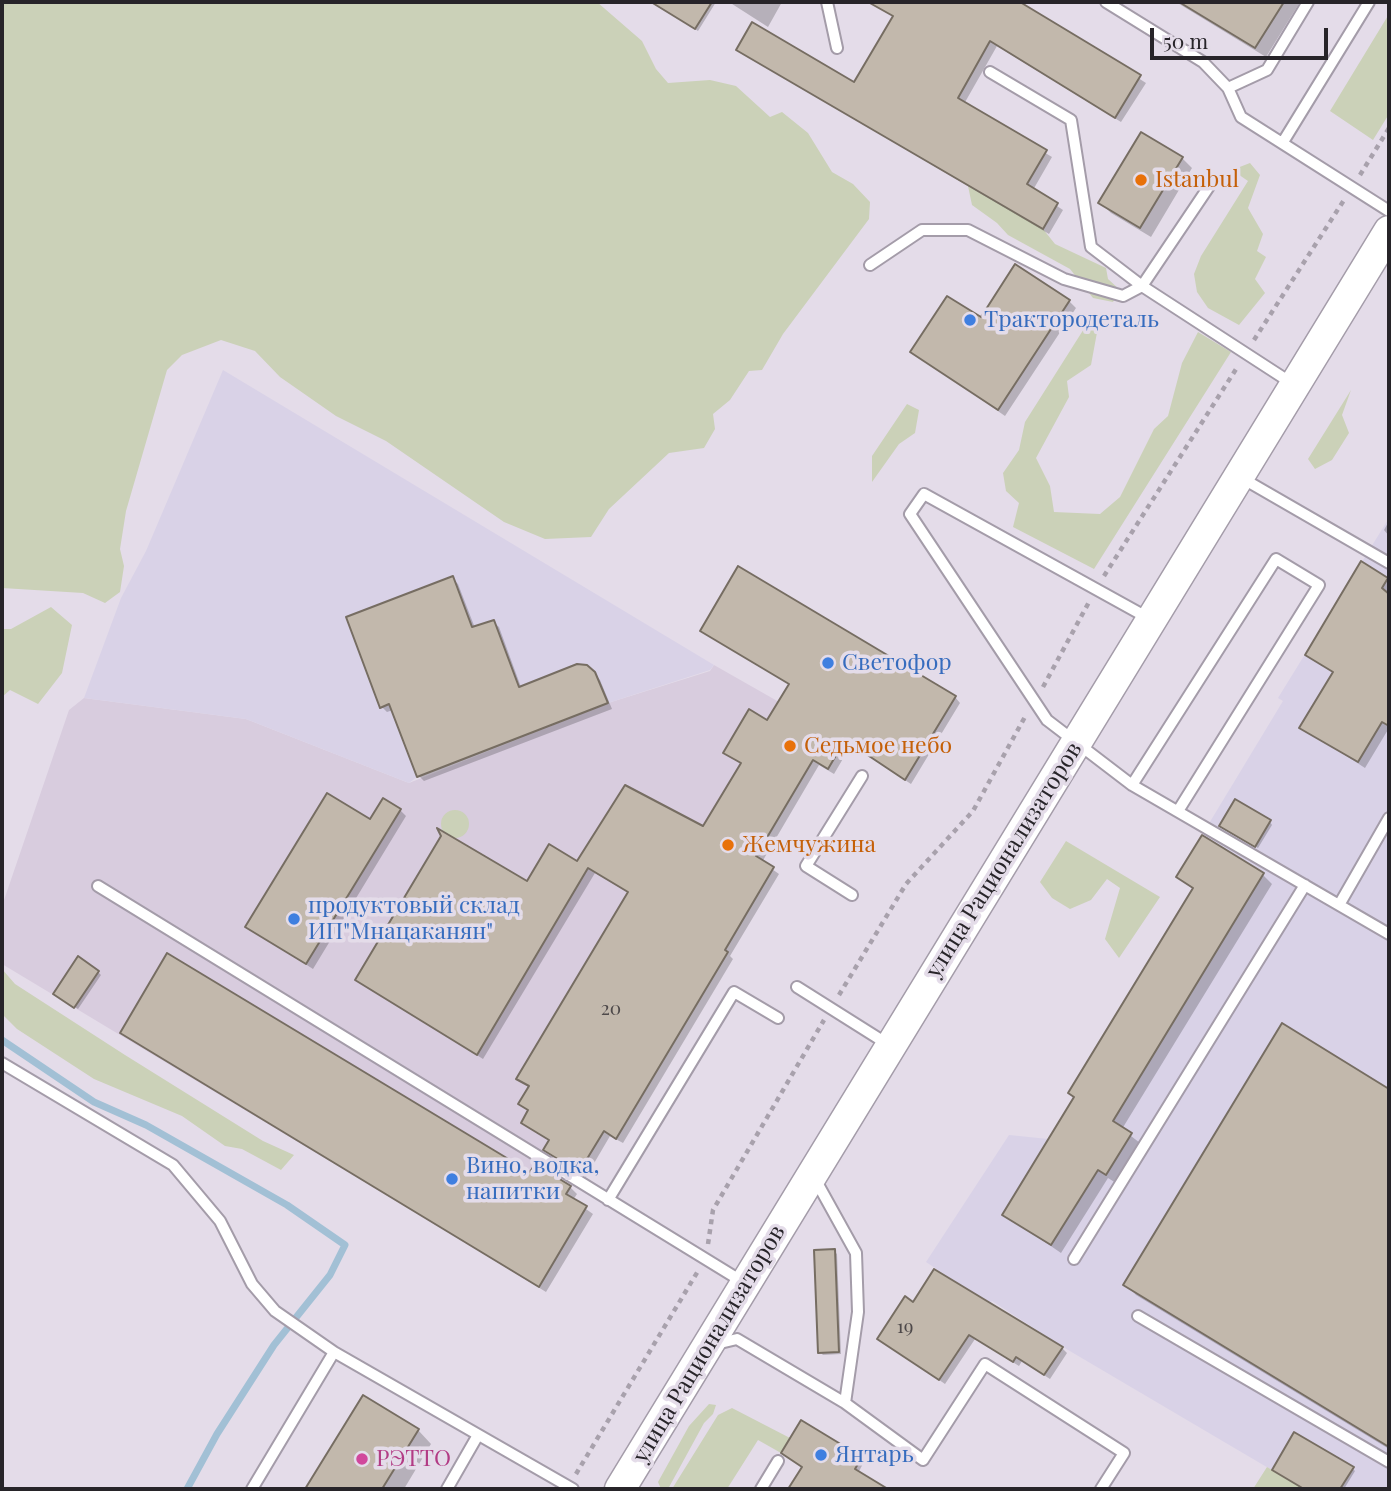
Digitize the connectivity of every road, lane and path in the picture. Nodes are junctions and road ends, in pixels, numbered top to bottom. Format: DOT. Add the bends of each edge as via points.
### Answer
graph roads {
  1 [pos="827,2"];
  2 [pos="1106,2"];
  3 [pos="1308,2"];
  4 [pos="1370,2"];
  5 [pos="836,48"];
  6 [pos="990,72"];
  7 [pos="1227,88"];
  8 [pos="1389,128"];
  9 [pos="1283,142"];
  10 [pos="1212,182"];
  11 [pos="1352,187"];
  12 [pos="1389,211"];
  13 [pos="1389,231"];
  14 [pos="870,265"];
  15 [pos="1142,286"];
  16 [pos="1246,353"];
  17 [pos="1296,386"];
  18 [pos="1240,477"];
  19 [pos="1389,563"];
  20 [pos="1096,588"];
  21 [pos="1153,620"];
  22 [pos="1035,701"];
  23 [pos="1076,744"];
  24 [pos="862,776"];
  25 [pos="1132,785"];
  26 [pos="1178,811"];
  27 [pos="1389,818"];
  28 [pos="1305,885"];
  29 [pos="98,886"];
  30 [pos="852,895"];
  31 [pos="1339,905"];
  32 [pos="1389,934"];
  33 [pos="797,987"];
  34 [pos="831,1008"];
  35 [pos="778,1018"];
  36 [pos="889,1045"];
  37 [pos="2,1063"];
  38 [pos="812,1174"];
  39 [pos="608,1200"];
  40 [pos="1074,1259"];
  41 [pos="705,1260"];
  42 [pos="745,1284"];
  43 [pos="1138,1316"];
  44 [pos="707,1346"];
  45 [pos="334,1352"];
  46 [pos="845,1403"];
  47 [pos="478,1435"];
  48 [pos="778,1461"];
  49 [pos="1389,1462"];
  50 [pos="571,1488"];
  51 [pos="623,1488"];
  52 [pos="253,1489"];
  53 [pos="447,1489"];
  54 [pos="761,1489"];
  55 [pos="1101,1489"];
  1 -- 5 [label="lane"];
  2 -- 7 [label="lane" via="1203,62"];
  3 -- 7 [label="lane" via="1267,69"];
  4 -- 9 [label="lane"];
  6 -- 15 [label="lane" via="1071,120 1091,247"];
  7 -- 9 [label="lane" via="1241,117"];
  8 -- 11 [label="path"];
  9 -- 11 [label="lane"];
  10 -- 15 [label="lane"];
  11 -- 12 [label="lane"];
  11 -- 16 [label="path"];
  13 -- 17 [label="main road, улица Рационализаторов"];
  14 -- 15 [label="lane" via="922,230 968,230 1065,279 1123,296"];
  15 -- 16 [label="lane"];
  16 -- 17 [label="lane"];
  16 -- 20 [label="path"];
  17 -- 18 [label="main road, улица Рационализаторов"];
  18 -- 19 [label="lane"];
  18 -- 21 [label="main road, улица Рационализаторов"];
  20 -- 21 [label="lane"];
  20 -- 22 [label="path"];
  20 -- 22 [label="lane" via="924,494 910,514"];
  21 -- 23 [label="main road, улица Рационализаторов"];
  22 -- 23 [label="lane" via="1047,720"];
  22 -- 34 [label="path" via="973,811 906,884"];
  23 -- 25 [label="lane"];
  23 -- 36 [label="main road, улица Рационализаторов"];
  24 -- 30 [label="lane" via="806,866"];
  25 -- 26 [label="lane"];
  25 -- 26 [label="lane" via="1276,559 1319,585"];
  26 -- 28 [label="lane"];
  27 -- 31 [label="lane"];
  28 -- 31 [label="lane"];
  28 -- 40 [label="lane"];
  29 -- 39 [label="lane"];
  31 -- 32 [label="lane"];
  33 -- 34 [label="lane"];
  34 -- 36 [label="lane"];
  34 -- 41 [label="path" via="713,1210"];
  35 -- 39 [label="lane" via="734,992"];
  36 -- 38 [label="main road, улица Рационализаторов"];
  37 -- 45 [label="lane" via="173,1165 220,1221 252,1284 275,1311"];
  38 -- 42 [label="main road, улица Рационализаторов"];
  38 -- 46 [label="lane" via="856,1253 858,1312"];
  39 -- 41 [label="lane"];
  41 -- 42 [label="lane"];
  41 -- 50 [label="path"];
  42 -- 44 [label="main road, улица Рационализаторов"];
  43 -- 49 [label="lane"];
  44 -- 46 [label="lane" via="737,1339"];
  44 -- 51 [label="main road, улица Рационализаторов"];
  45 -- 47 [label="lane"];
  45 -- 52 [label="lane"];
  46 -- 55 [label="lane" via="923,1460 985,1364 1124,1453"];
  47 -- 50 [label="lane"];
  47 -- 53 [label="lane"];
  48 -- 54 [label="lane"];
}
